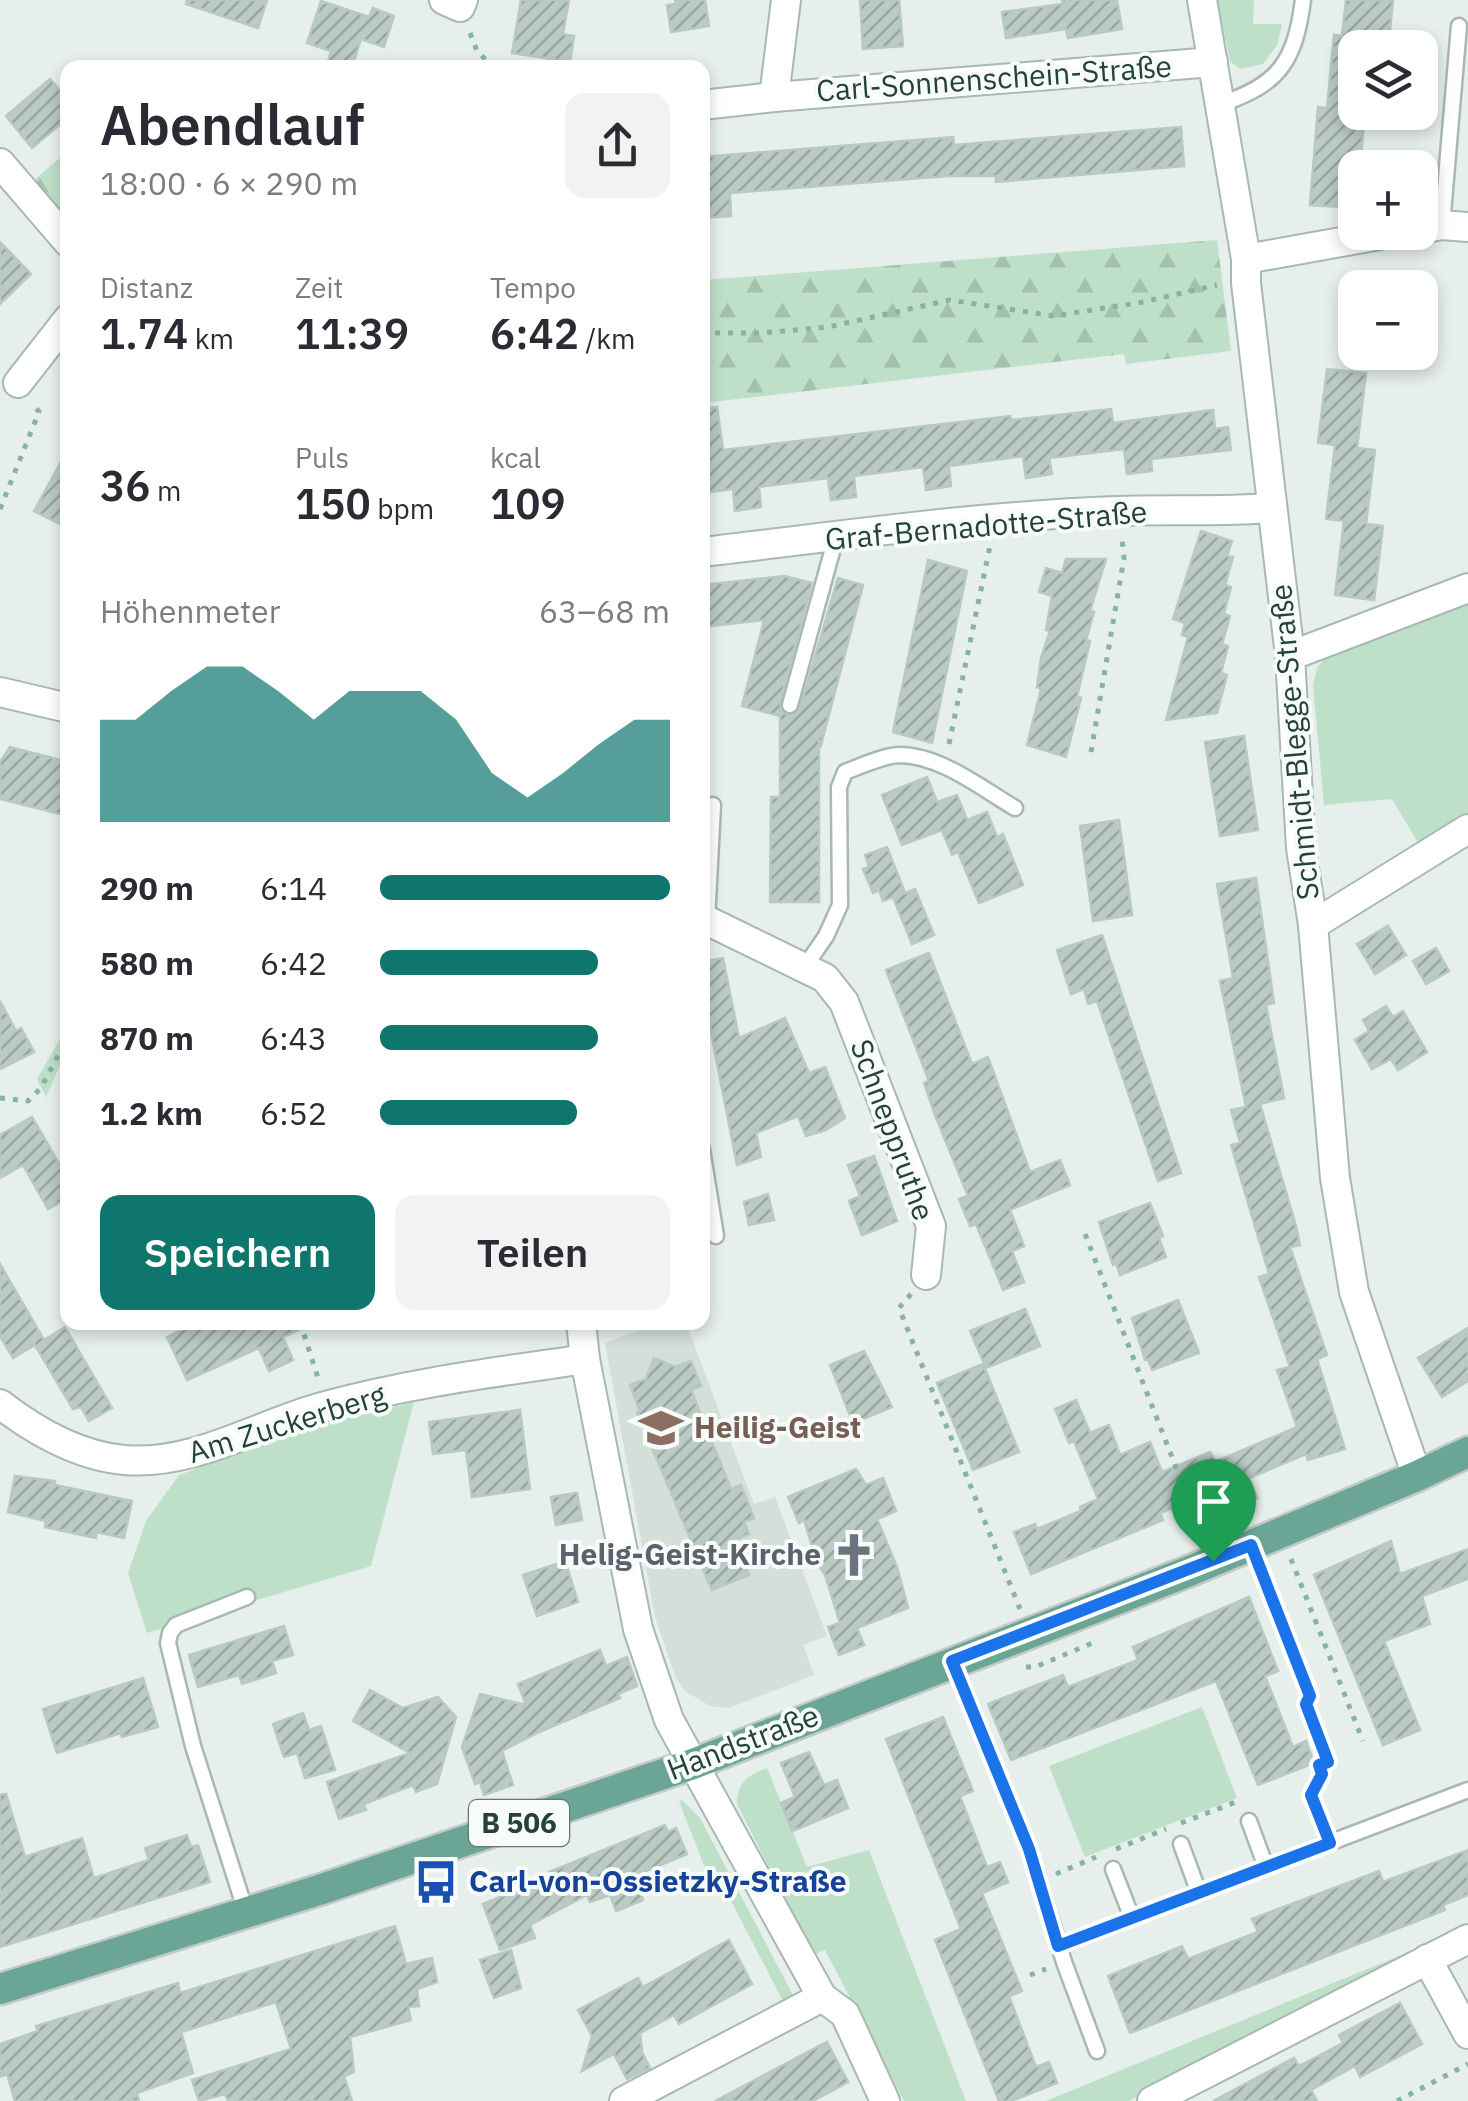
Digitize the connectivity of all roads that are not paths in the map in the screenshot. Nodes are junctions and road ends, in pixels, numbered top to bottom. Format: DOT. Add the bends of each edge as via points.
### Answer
graph roads {
  1 [pos="786,0"];
  2 [pos="1202,0"];
  3 [pos="1303,0"];
  4 [pos="1459,26"];
  5 [pos="1214,62"];
  6 [pos="774,96"];
  7 [pos="710,103"];
  8 [pos="1221,104"];
  9 [pos="0,163"];
  10 [pos="1444,227"];
  11 [pos="60,233"];
  12 [pos="1338,243"];
  13 [pos="1246,259"];
  14 [pos="60,329"];
  15 [pos="18,382"];
  16 [pos="1270,508"];
  17 [pos="836,537"];
  18 [pos="710,551"];
  19 [pos="1468,588"];
  20 [pos="1290,656"];
  21 [pos="0,692"];
  22 [pos="790,705"];
  23 [pos="60,706"];
  24 [pos="713,805"];
  25 [pos="1015,808"];
  26 [pos="1468,830"];
  27 [pos="710,848"];
  28 [pos="710,922"];
  29 [pos="1312,925"];
  30 [pos="804,968"];
  31 [pos="710,1199"];
  32 [pos="716,1236"];
  33 [pos="926,1275"];
  34 [pos="583,1330"];
  35 [pos="585,1359"];
  36 [pos="0,1404"];
  37 [pos="1468,1452"];
  38 [pos="1417,1476"];
  39 [pos="247,1598"];
  40 [pos="952,1661"];
  41 [pos="693,1764"];
  42 [pos="1468,1790"];
  43 [pos="1311,1795"];
  44 [pos="1248,1821"];
  45 [pos="1330,1843"];
  46 [pos="1181,1844"];
  47 [pos="1266,1867"];
  48 [pos="1114,1870"];
  49 [pos="1200,1893"];
  50 [pos="246,1912"];
  51 [pos="1132,1918"];
  52 [pos="1468,1940"];
  53 [pos="1058,1946"];
  54 [pos="1428,1959"];
  55 [pos="0,1989"];
  56 [pos="822,1997"];
  57 [pos="1468,2034"];
  58 [pos="1097,2051"];
  59 [pos="1187,2092"];
  60 [pos="624,2101"];
  61 [pos="885,2101"];
  62 [pos="1152,2101"];
  1 -- 6 [label="street, Carl-Sonnenschein-Straße"];
  2 -- 5 [label="street, Schmidt-Blegge-Straße"];
  3 -- 8 [label="lane" via="1290,55 1252,93"];
  4 -- 10 [label="lane"];
  5 -- 6 [label="street, Carl-Sonnenschein-Straße"];
  5 -- 8 [label="street, Schmidt-Blegge-Straße"];
  6 -- 7 [label="street, Carl-Sonnenschein-Straße"];
  8 -- 13 [label="street, Schmidt-Blegge-Straße"];
  9 -- 11 [label="street"];
  12 -- 13 [label="street"];
  13 -- 16 [label="street, Schmidt-Blegge-Straße"];
  14 -- 15 [label="street"];
  16 -- 17 [label="street, Graf-Bernadotte-Straße" via="1119,510"];
  16 -- 20 [label="street, Schmidt-Blegge-Straße"];
  17 -- 18 [label="street, Graf-Bernadotte-Straße"];
  17 -- 22 [label="lane"];
  19 -- 20 [label="street"];
  20 -- 29 [label="street, Schmidt-Blegge-Straße"];
  21 -- 23 [label="street"];
  24 -- 27 [label="lane"];
  25 -- 30 [label="lane" via="918,759 896,755 845,772 839,787 840,905"];
  26 -- 29 [label="street"];
  28 -- 30 [label="street, Schneppruthe"];
  29 -- 38 [label="street, Schmidt-Blegge-Straße" via="1335,1178 1354,1292"];
  30 -- 33 [label="street, Schneppruthe" via="825,978 844,1002 931,1226"];
  31 -- 32 [label="lane"];
  34 -- 35 [label="street"];
  35 -- 36 [label="street, Am Zuckerberg" via="322,1407 178,1457 124,1460 72,1447"];
  35 -- 41 [label="street" via="638,1629 669,1720"];
  37 -- 38 [label="main road, Handstraße / B 506"];
  38 -- 40 [label="main road, Handstraße / B 506"];
  39 -- 50 [label="lane" via="176,1625 168,1643"];
  40 -- 41 [label="main road, Handstraße / B 506"];
  40 -- 53 [label="lane" via="1029,1849"];
  41 -- 50 [label="main road, Handstraße / B 506"];
  41 -- 56 [label="street"];
  42 -- 45 [label="lane"];
  43 -- 45 [label="lane"];
  44 -- 47 [label="lane"];
  45 -- 47 [label="lane"];
  46 -- 49 [label="lane"];
  47 -- 49 [label="lane"];
  48 -- 51 [label="lane"];
  49 -- 51 [label="lane"];
  50 -- 55 [label="main road, Handstraße / B 506"];
  51 -- 53 [label="lane"];
  52 -- 54 [label="street"];
  53 -- 58 [label="lane"];
  54 -- 57 [label="street"];
  54 -- 59 [label="street"];
  56 -- 60 [label="street"];
  56 -- 61 [label="street" via="844,2014"];
  59 -- 62 [label="street"];
}
